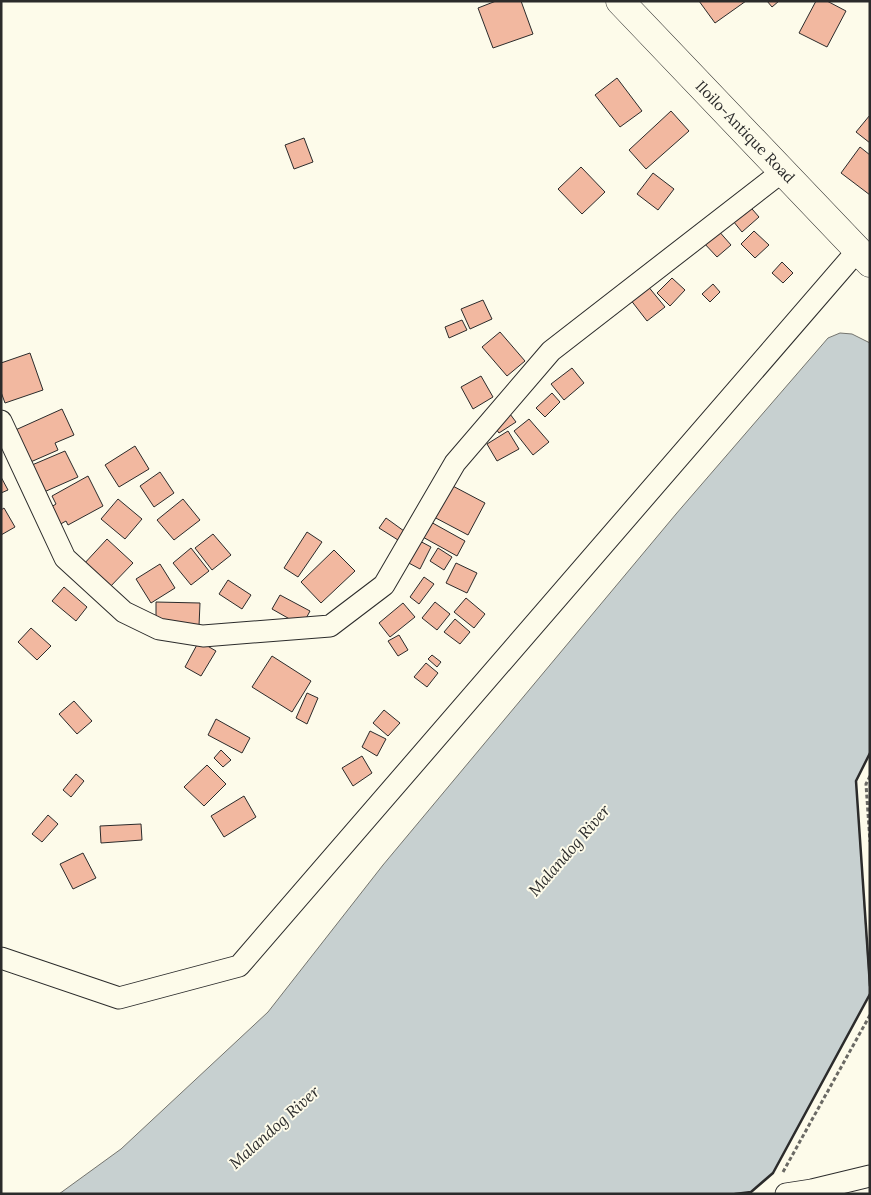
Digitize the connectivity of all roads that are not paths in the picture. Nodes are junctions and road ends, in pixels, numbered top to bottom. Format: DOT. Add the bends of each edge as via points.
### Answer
graph roads {
  1 [pos="620,1"];
  2 [pos="783,171"];
  3 [pos="864,256"];
  4 [pos="1,420"];
  5 [pos="1,958"];
  6 [pos="870,1176"];
  7 [pos="783,1185"];
  1 -- 2 [label="main road, Iloilo-Antique Road"];
  2 -- 3 [label="main road, Iloilo-Antique Road"];
  2 -- 4 [label="street" via="551,351 455,463 384,585 330,626 203,636 159,630 124,612 65,558"];
  3 -- 5 [label="street" via="239,966 119,998"];
  6 -- 7 [label="street" via="812,1190"];
}
